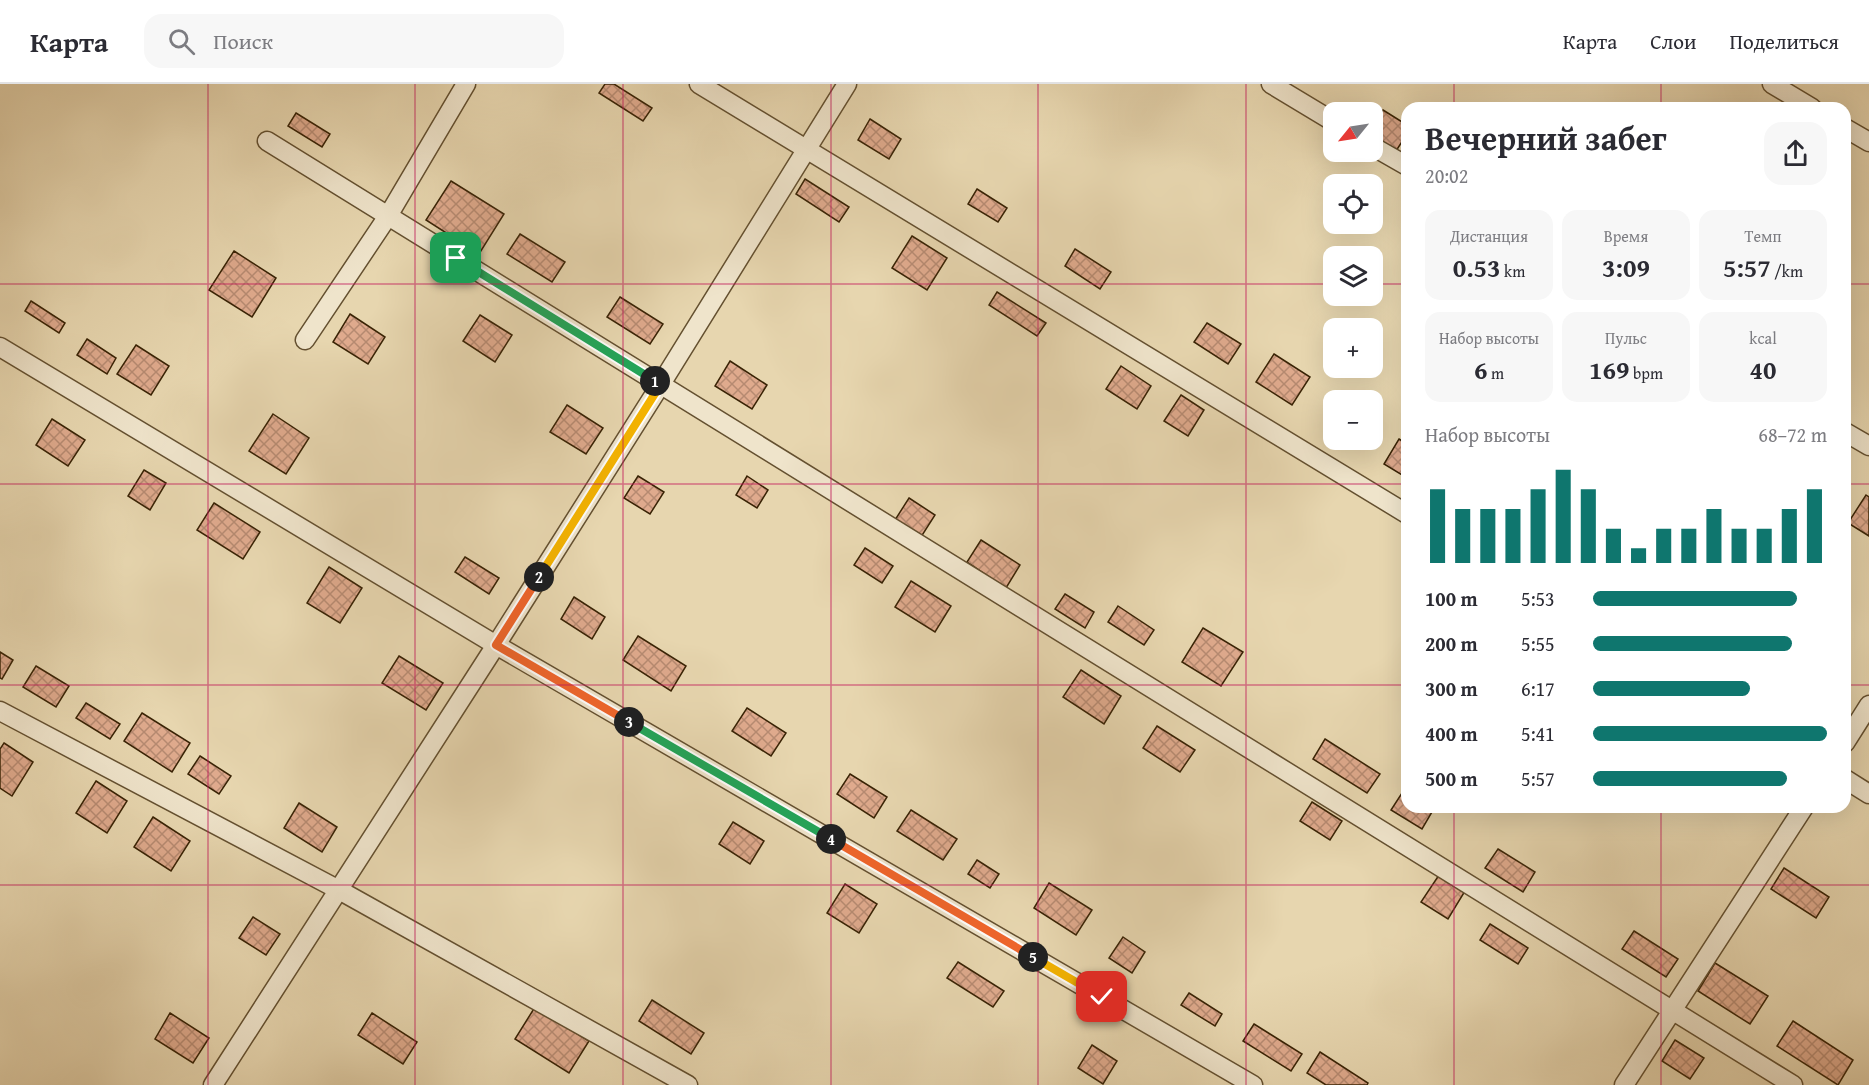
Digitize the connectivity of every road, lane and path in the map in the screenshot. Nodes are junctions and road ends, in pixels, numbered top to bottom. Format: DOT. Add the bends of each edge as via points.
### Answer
graph roads {
  1 [pos="466,84"];
  2 [pos="699,84"];
  3 [pos="847,84"];
  4 [pos="1271,84"];
  5 [pos="1772,84"];
  6 [pos="1802,102"];
  7 [pos="1323,115"];
  8 [pos="1851,132"];
  9 [pos="267,141"];
  10 [pos="1869,142"];
  11 [pos="806,150"];
  12 [pos="1383,152"];
  13 [pos="1401,163"];
  14 [pos="388,216"];
  15 [pos="305,340"];
  16 [pos="0,347"];
  17 [pos="661,384"];
  18 [pos="1851,436"];
  19 [pos="1869,446"];
  20 [pos="1401,510"];
  21 [pos="496,645"];
  22 [pos="1869,705"];
  23 [pos="0,711"];
  24 [pos="1851,734"];
  25 [pos="1851,783"];
  26 [pos="1869,794"];
  27 [pos="1800,813"];
  28 [pos="339,890"];
  29 [pos="1672,1011"];
  30 [pos="213,1085"];
  31 [pos="688,1085"];
  32 [pos="1253,1085"];
  33 [pos="1624,1085"];
  34 [pos="1792,1085"];
  1 -- 14 [label="street"];
  2 -- 11 [label="street"];
  3 -- 11 [label="street"];
  4 -- 7 [label="street"];
  5 -- 6 [label="street"];
  8 -- 10 [label="street"];
  9 -- 14 [label="street"];
  11 -- 17 [label="street"];
  11 -- 20 [label="street"];
  12 -- 13 [label="street"];
  14 -- 15 [label="street"];
  14 -- 17 [label="street"];
  16 -- 21 [label="street"];
  17 -- 21 [label="street"];
  17 -- 29 [label="street"];
  18 -- 19 [label="street"];
  21 -- 28 [label="street"];
  21 -- 32 [label="street"];
  22 -- 24 [label="street"];
  23 -- 28 [label="street"];
  25 -- 26 [label="street"];
  27 -- 29 [label="street"];
  28 -- 30 [label="street"];
  28 -- 31 [label="street"];
  29 -- 33 [label="street"];
  29 -- 34 [label="street"];
}
